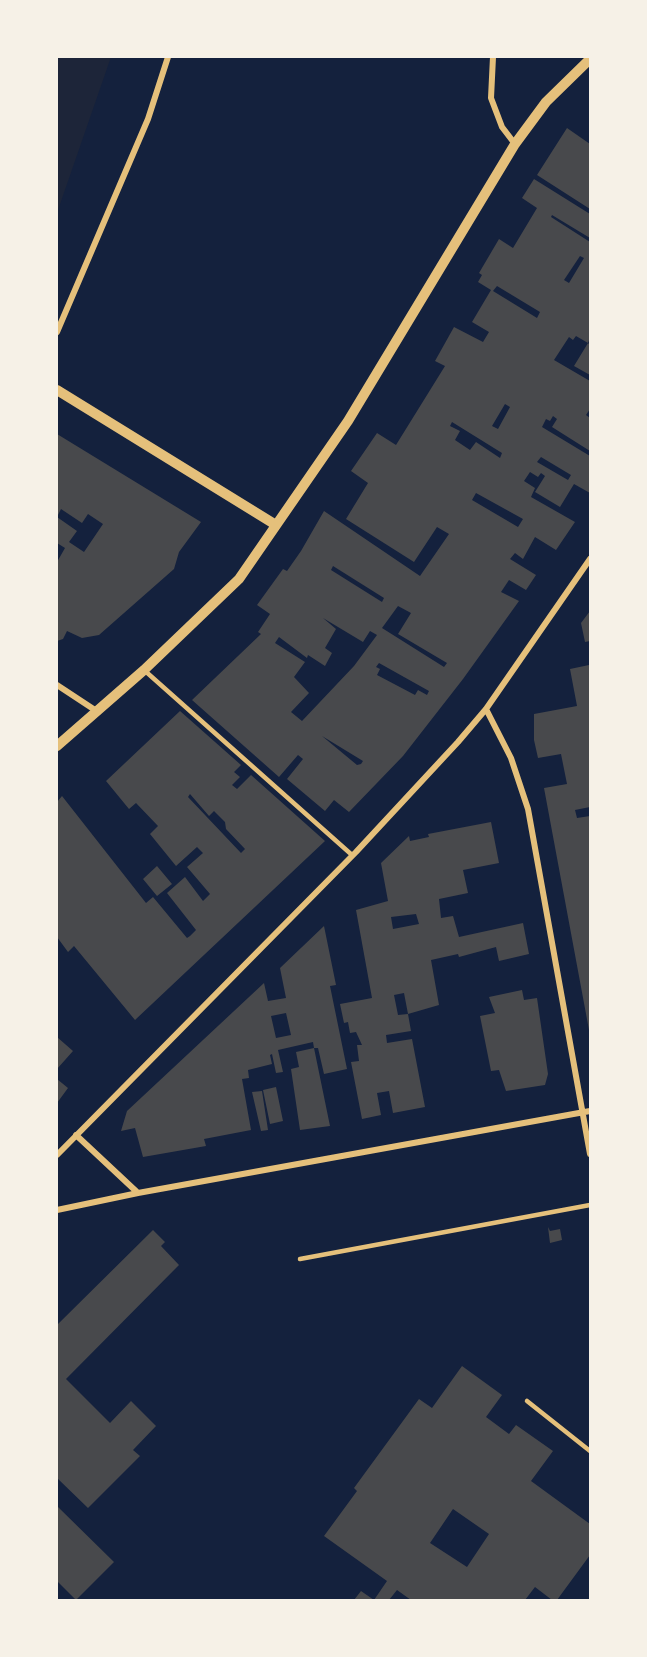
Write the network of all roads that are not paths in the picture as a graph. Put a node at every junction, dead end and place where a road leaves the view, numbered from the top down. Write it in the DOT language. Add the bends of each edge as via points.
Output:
graph roads {
  1 [pos="168,57"];
  2 [pos="493,57"];
  3 [pos="588,59"];
  4 [pos="515,144"];
  5 [pos="57,332"];
  6 [pos="57,390"];
  7 [pos="276,525"];
  8 [pos="590,559"];
  9 [pos="144,670"];
  10 [pos="57,685"];
  11 [pos="486,709"];
  12 [pos="98,712"];
  13 [pos="57,746"];
  14 [pos="352,855"];
  15 [pos="586,1111"];
  16 [pos="76,1135"];
  17 [pos="590,1154"];
  18 [pos="57,1155"];
  19 [pos="138,1193"];
  20 [pos="590,1205"];
  21 [pos="57,1210"];
  22 [pos="300,1259"];
  23 [pos="527,1401"];
  24 [pos="590,1451"];
  1 -- 5 [label="street" via="148,119"];
  2 -- 4 [label="street" via="491,98 502,127"];
  3 -- 4 [label="street" via="546,102"];
  4 -- 7 [label="street" via="348,421"];
  6 -- 7 [label="street"];
  7 -- 9 [label="street" via="239,579"];
  8 -- 11 [label="street"];
  9 -- 12 [label="street"];
  9 -- 14 [label="lane"];
  10 -- 12 [label="street"];
  11 -- 14 [label="street"];
  11 -- 15 [label="street" via="511,758 528,809"];
  12 -- 13 [label="street"];
  14 -- 16 [label="street"];
  15 -- 17 [label="street"];
  15 -- 19 [label="street"];
  16 -- 18 [label="street"];
  16 -- 19 [label="street"];
  19 -- 21 [label="street"];
  20 -- 22 [label="lane"];
  23 -- 24 [label="lane"];
}
